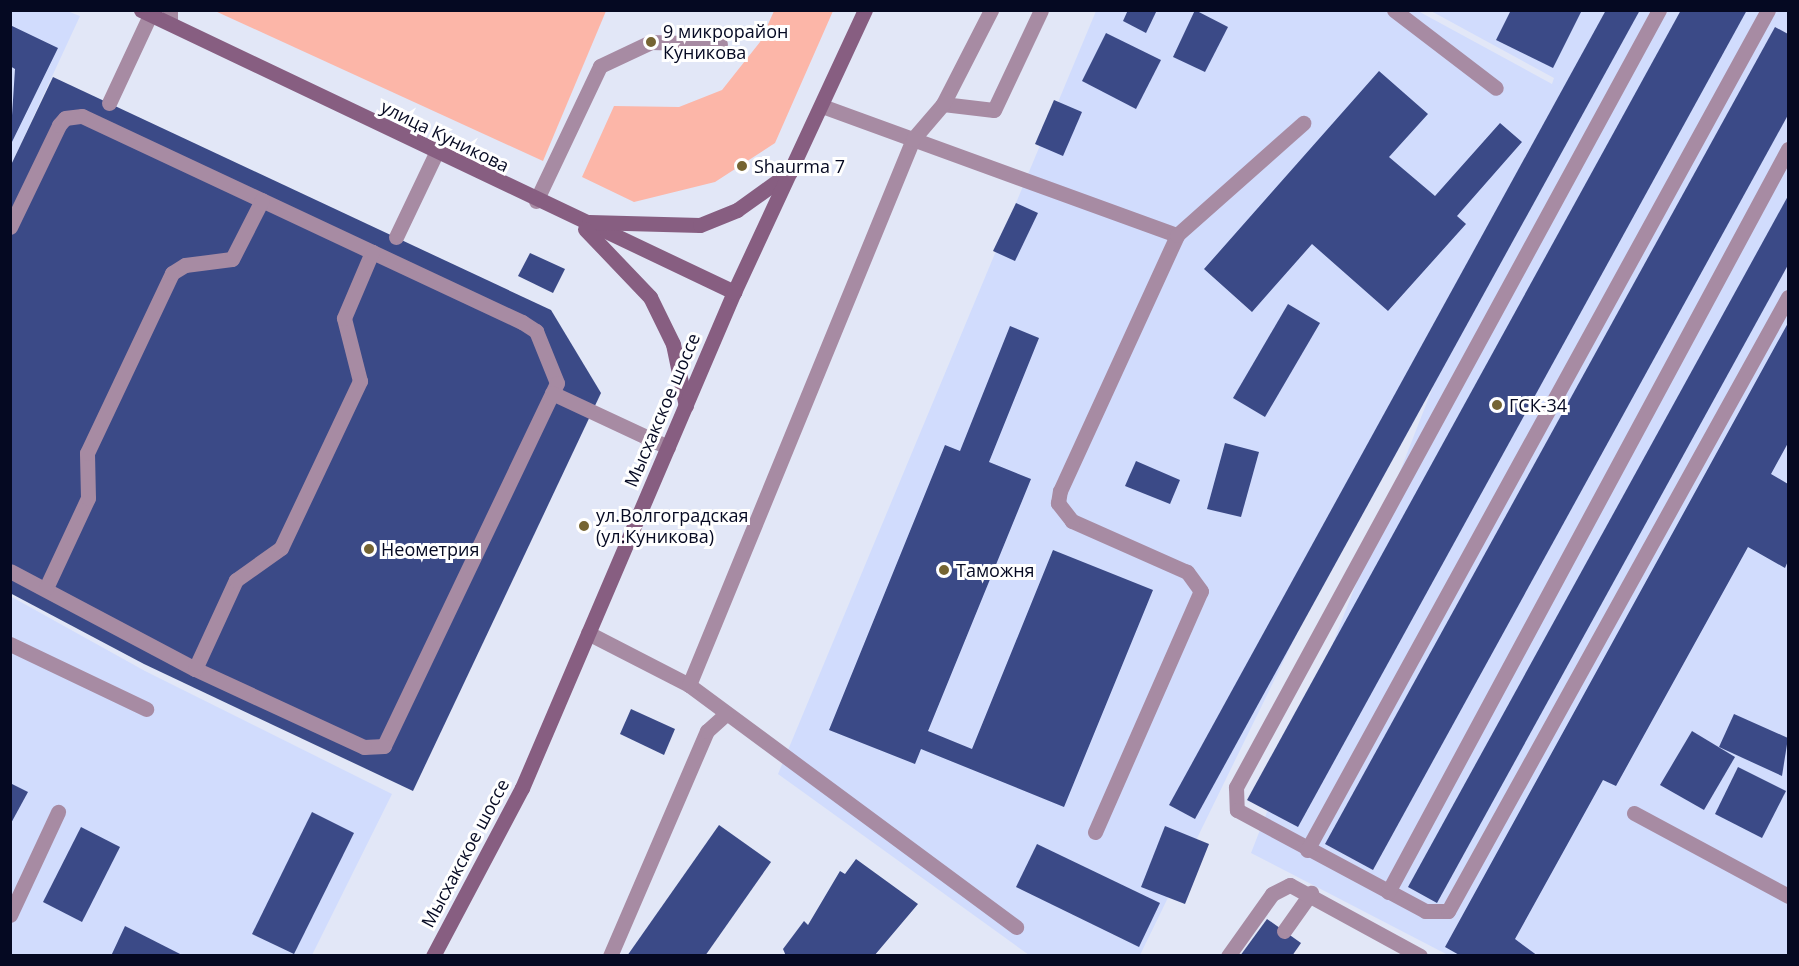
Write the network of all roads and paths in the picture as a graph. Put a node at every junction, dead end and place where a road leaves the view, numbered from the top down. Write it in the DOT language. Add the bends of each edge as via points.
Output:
graph roads {
  1 [pos="865,10"];
  2 [pos="991,10"];
  3 [pos="1041,10"];
  4 [pos="1394,10"];
  5 [pos="1659,10"];
  6 [pos="1768,10"];
  7 [pos="146,13"];
  8 [pos="170,17"];
  9 [pos="720,44"];
  10 [pos="1496,88"];
  11 [pos="109,103"];
  12 [pos="943,104"];
  13 [pos="822,106"];
  14 [pos="1303,123"];
  15 [pos="913,139"];
  16 [pos="1788,149"];
  17 [pos="436,153"];
  18 [pos="791,171"];
  19 [pos="262,200"];
  20 [pos="536,201"];
  21 [pos="577,222"];
  22 [pos="10,227"];
  23 [pos="1177,235"];
  24 [pos="396,237"];
  25 [pos="372,252"];
  26 [pos="734,292"];
  27 [pos="1788,297"];
  28 [pos="552,393"];
  29 [pos="686,406"];
  30 [pos="668,447"];
  31 [pos="10,571"];
  32 [pos="46,588"];
  33 [pos="588,633"];
  34 [pos="10,644"];
  35 [pos="195,669"];
  36 [pos="688,684"];
  37 [pos="146,709"];
  38 [pos="726,714"];
  39 [pos="58,812"];
  40 [pos="1634,813"];
  41 [pos="1095,832"];
  42 [pos="1307,850"];
  43 [pos="1388,892"];
  44 [pos="1311,893"];
  45 [pos="1788,896"];
  46 [pos="10,915"];
  47 [pos="1016,927"];
  48 [pos="1284,931"];
  49 [pos="434,956"];
  50 [pos="610,956"];
  51 [pos="1228,956"];
  52 [pos="1420,956"];
  1 -- 13 [label="street, Мысхакское шоссе"];
  2 -- 12 [label="lane"];
  3 -- 12 [label="lane" via="994,110"];
  4 -- 10 [label="lane"];
  5 -- 42 [label="lane" via="1236,787 1233,799 1246,819"];
  6 -- 42 [label="lane"];
  7 -- 8 [label="street, улица Куникова"];
  7 -- 11 [label="lane"];
  8 -- 17 [label="street, улица Куникова"];
  9 -- 20 [label="lane" via="651,42 600,66"];
  12 -- 15 [label="lane"];
  13 -- 15 [label="lane"];
  13 -- 18 [label="street, Мысхакское шоссе"];
  14 -- 23 [label="lane"];
  15 -- 23 [label="lane"];
  15 -- 36 [label="lane"];
  16 -- 43 [label="lane"];
  17 -- 20 [label="street, улица Куникова"];
  17 -- 24 [label="lane"];
  18 -- 21 [label="street" via="737,210 699,225"];
  18 -- 26 [label="street, Мысхакское шоссе"];
  19 -- 22 [label="lane" via="74,115 59,125"];
  19 -- 25 [label="lane"];
  19 -- 32 [label="lane" via="232,259 185,265 172,273 87,453 88,498"];
  20 -- 21 [label="street, улица Куникова"];
  21 -- 26 [label="street, улица Куникова"];
  21 -- 29 [label="street" via="650,297 673,344"];
  23 -- 41 [label="lane" via="1058,503 1072,521 1187,572 1201,591"];
  25 -- 28 [label="lane" via="536,331 557,383"];
  25 -- 35 [label="lane" via="344,318 360,381 281,548 236,580"];
  26 -- 29 [label="street, Мысхакское шоссе"];
  27 -- 43 [label="lane" via="1456,902 1437,914"];
  28 -- 30 [label="lane"];
  28 -- 35 [label="lane" via="384,746 364,747"];
  29 -- 30 [label="street, Мысхакское шоссе"];
  30 -- 33 [label="street, Мысхакское шоссе"];
  31 -- 32 [label="lane"];
  32 -- 35 [label="lane"];
  33 -- 36 [label="lane"];
  33 -- 49 [label="street, Мысхакское шоссе" via="522,788"];
  34 -- 37 [label="lane"];
  36 -- 38 [label="lane"];
  38 -- 47 [label="lane"];
  38 -- 50 [label="lane" via="707,731"];
  39 -- 46 [label="lane"];
  40 -- 45 [label="lane"];
  42 -- 43 [label="lane"];
  44 -- 48 [label="lane"];
  44 -- 51 [label="lane" via="1280,887"];
  44 -- 52 [label="lane"];
}
